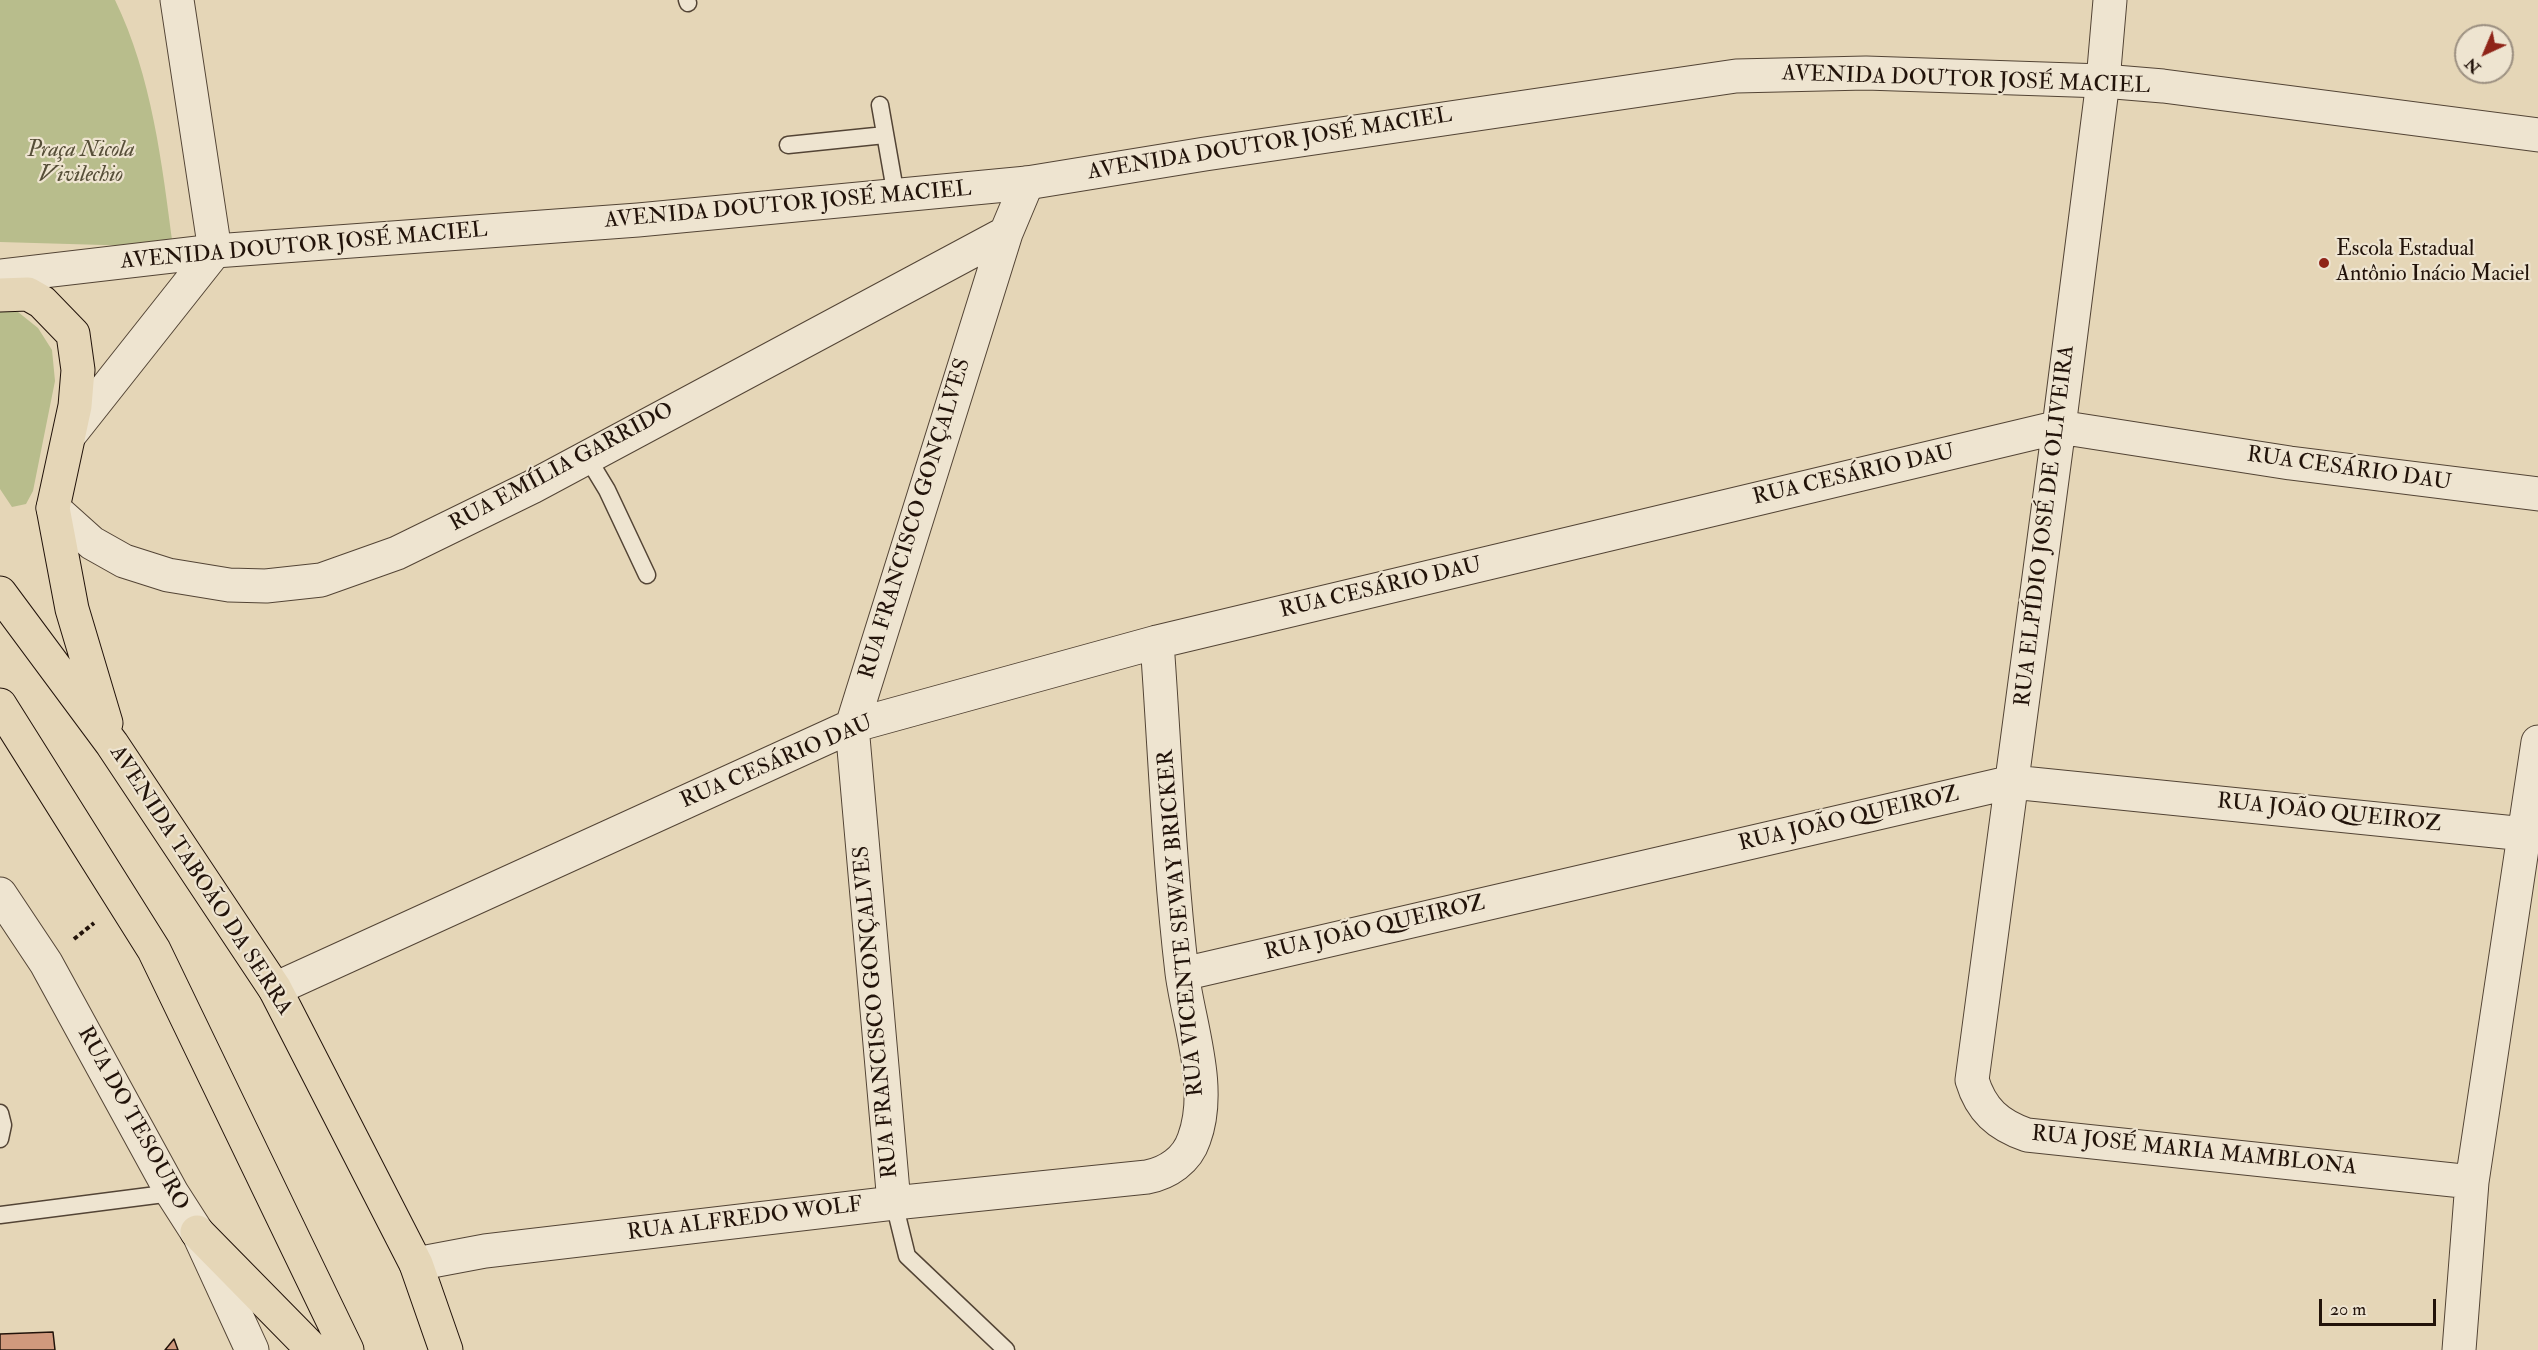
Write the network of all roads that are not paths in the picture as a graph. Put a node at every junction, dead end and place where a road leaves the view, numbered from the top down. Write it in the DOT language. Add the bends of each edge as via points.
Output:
graph roads {
  1 [pos="177,0"];
  2 [pos="2110,0"];
  3 [pos="2103,81"];
  4 [pos="880,105"];
  5 [pos="885,135"];
  6 [pos="2538,135"];
  7 [pos="788,145"];
  8 [pos="1027,183"];
  9 [pos="896,196"];
  10 [pos="1006,233"];
  11 [pos="215,251"];
  12 [pos="0,276"];
  13 [pos="0,295"];
  14 [pos="2059,427"];
  15 [pos="71,433"];
  16 [pos="587,458"];
  17 [pos="2538,494"];
  18 [pos="53,508"];
  19 [pos="647,575"];
  20 [pos="0,593"];
  21 [pos="1157,642"];
  22 [pos="0,705"];
  23 [pos="852,726"];
  24 [pos="2538,742"];
  25 [pos="112,744"];
  26 [pos="2012,782"];
  27 [pos="2525,834"];
  28 [pos="3,903"];
  29 [pos="1183,974"];
  30 [pos="275,989"];
  31 [pos="1977,1052"];
  32 [pos="0,1113"];
  33 [pos="0,1139"];
  34 [pos="1147,1177"];
  35 [pos="2472,1182"];
  36 [pos="172,1193"];
  37 [pos="894,1203"];
  38 [pos="0,1215"];
  39 [pos="197,1232"];
  40 [pos="416,1264"];
  41 [pos="252,1350"];
  42 [pos="313,1350"];
  43 [pos="347,1350"];
  44 [pos="446,1350"];
  45 [pos="1006,1350"];
  46 [pos="2459,1350"];
  1 -- 11 [label="street"];
  2 -- 3 [label="street, RUA ELPÍDIO JOSÉ DE OLIVEIRA"];
  3 -- 6 [label="street, AVENIDA DOUTOR JOSÉ MACIEL"];
  3 -- 8 [label="street, AVENIDA DOUTOR JOSÉ MACIEL" via="1866,73 1736,76"];
  3 -- 14 [label="street, RUA ELPÍDIO JOSÉ DE OLIVEIRA"];
  4 -- 5 [label="lane"];
  5 -- 7 [label="lane"];
  5 -- 9 [label="lane"];
  8 -- 9 [label="street, AVENIDA DOUTOR JOSÉ MACIEL"];
  8 -- 10 [label="street"];
  9 -- 11 [label="street, AVENIDA DOUTOR JOSÉ MACIEL" via="626,221"];
  10 -- 16 [label="street, RUA EMÍLIA GARRIDO"];
  10 -- 23 [label="street, RUA FRANCISCO GONÇALVES"];
  11 -- 12 [label="street, AVENIDA DOUTOR JOSÉ MACIEL"];
  11 -- 15 [label="street"];
  13 -- 15 [label="highway" via="28,294 42,302 73,334 78,370"];
  14 -- 17 [label="street, RUA CESÁRIO DAU" via="2290,464"];
  14 -- 21 [label="street, RUA CESÁRIO DAU"];
  14 -- 26 [label="street, RUA ELPÍDIO JOSÉ DE OLIVEIRA"];
  15 -- 18 [label="highway"];
  16 -- 18 [label="street, RUA EMÍLIA GARRIDO" via="397,553 321,580 266,586 178,577 124,561 92,543"];
  16 -- 19 [label="lane" via="607,490"];
  18 -- 25 [label="highway" via="72,609"];
  20 -- 25 [label="highway, AVENIDA TABOÃO DA SERRA"];
  21 -- 23 [label="street, RUA CESÁRIO DAU"];
  21 -- 29 [label="street, RUA VICENTE SEWAY BRICKER"];
  22 -- 43 [label="highway" via="154,950"];
  23 -- 30 [label="street, RUA CESÁRIO DAU"];
  23 -- 37 [label="street, RUA FRANCISCO GONÇALVES"];
  24 -- 27 [label="street"];
  25 -- 30 [label="highway, AVENIDA TABOÃO DA SERRA"];
  26 -- 27 [label="street, RUA JOÃO QUEIROZ"];
  26 -- 29 [label="street, RUA JOÃO QUEIROZ"];
  26 -- 31 [label="street, RUA ELPÍDIO JOSÉ DE OLIVEIRA"];
  27 -- 35 [label="street"];
  28 -- 36 [label="street, RUA DO TESOURO" via="46,963"];
  29 -- 34 [label="street, RUA VICENTE SEWAY BRICKER" via="1199,1066 1199,1111 1194,1140 1174,1166 1161,1175"];
  30 -- 40 [label="highway, AVENIDA TABOÃO DA SERRA"];
  31 -- 35 [label="street, RUA JOSÉ MARIA MAMBLONA" via="1972,1080 1977,1096 1987,1112 2007,1128 2027,1135"];
  32 -- 33 [label="lane"];
  34 -- 37 [label="street, RUA ALFREDO WOLF"];
  35 -- 46 [label="street"];
  36 -- 38 [label="lane"];
  36 -- 39 [label="street, RUA DO TESOURO"];
  37 -- 40 [label="street, RUA ALFREDO WOLF" via="485,1251"];
  37 -- 45 [label="lane" via="907,1256"];
  39 -- 41 [label="street, RUA DO TESOURO"];
  39 -- 42 [label="highway"];
  40 -- 44 [label="highway, AVENIDA TABOÃO DA SERRA"];
}
